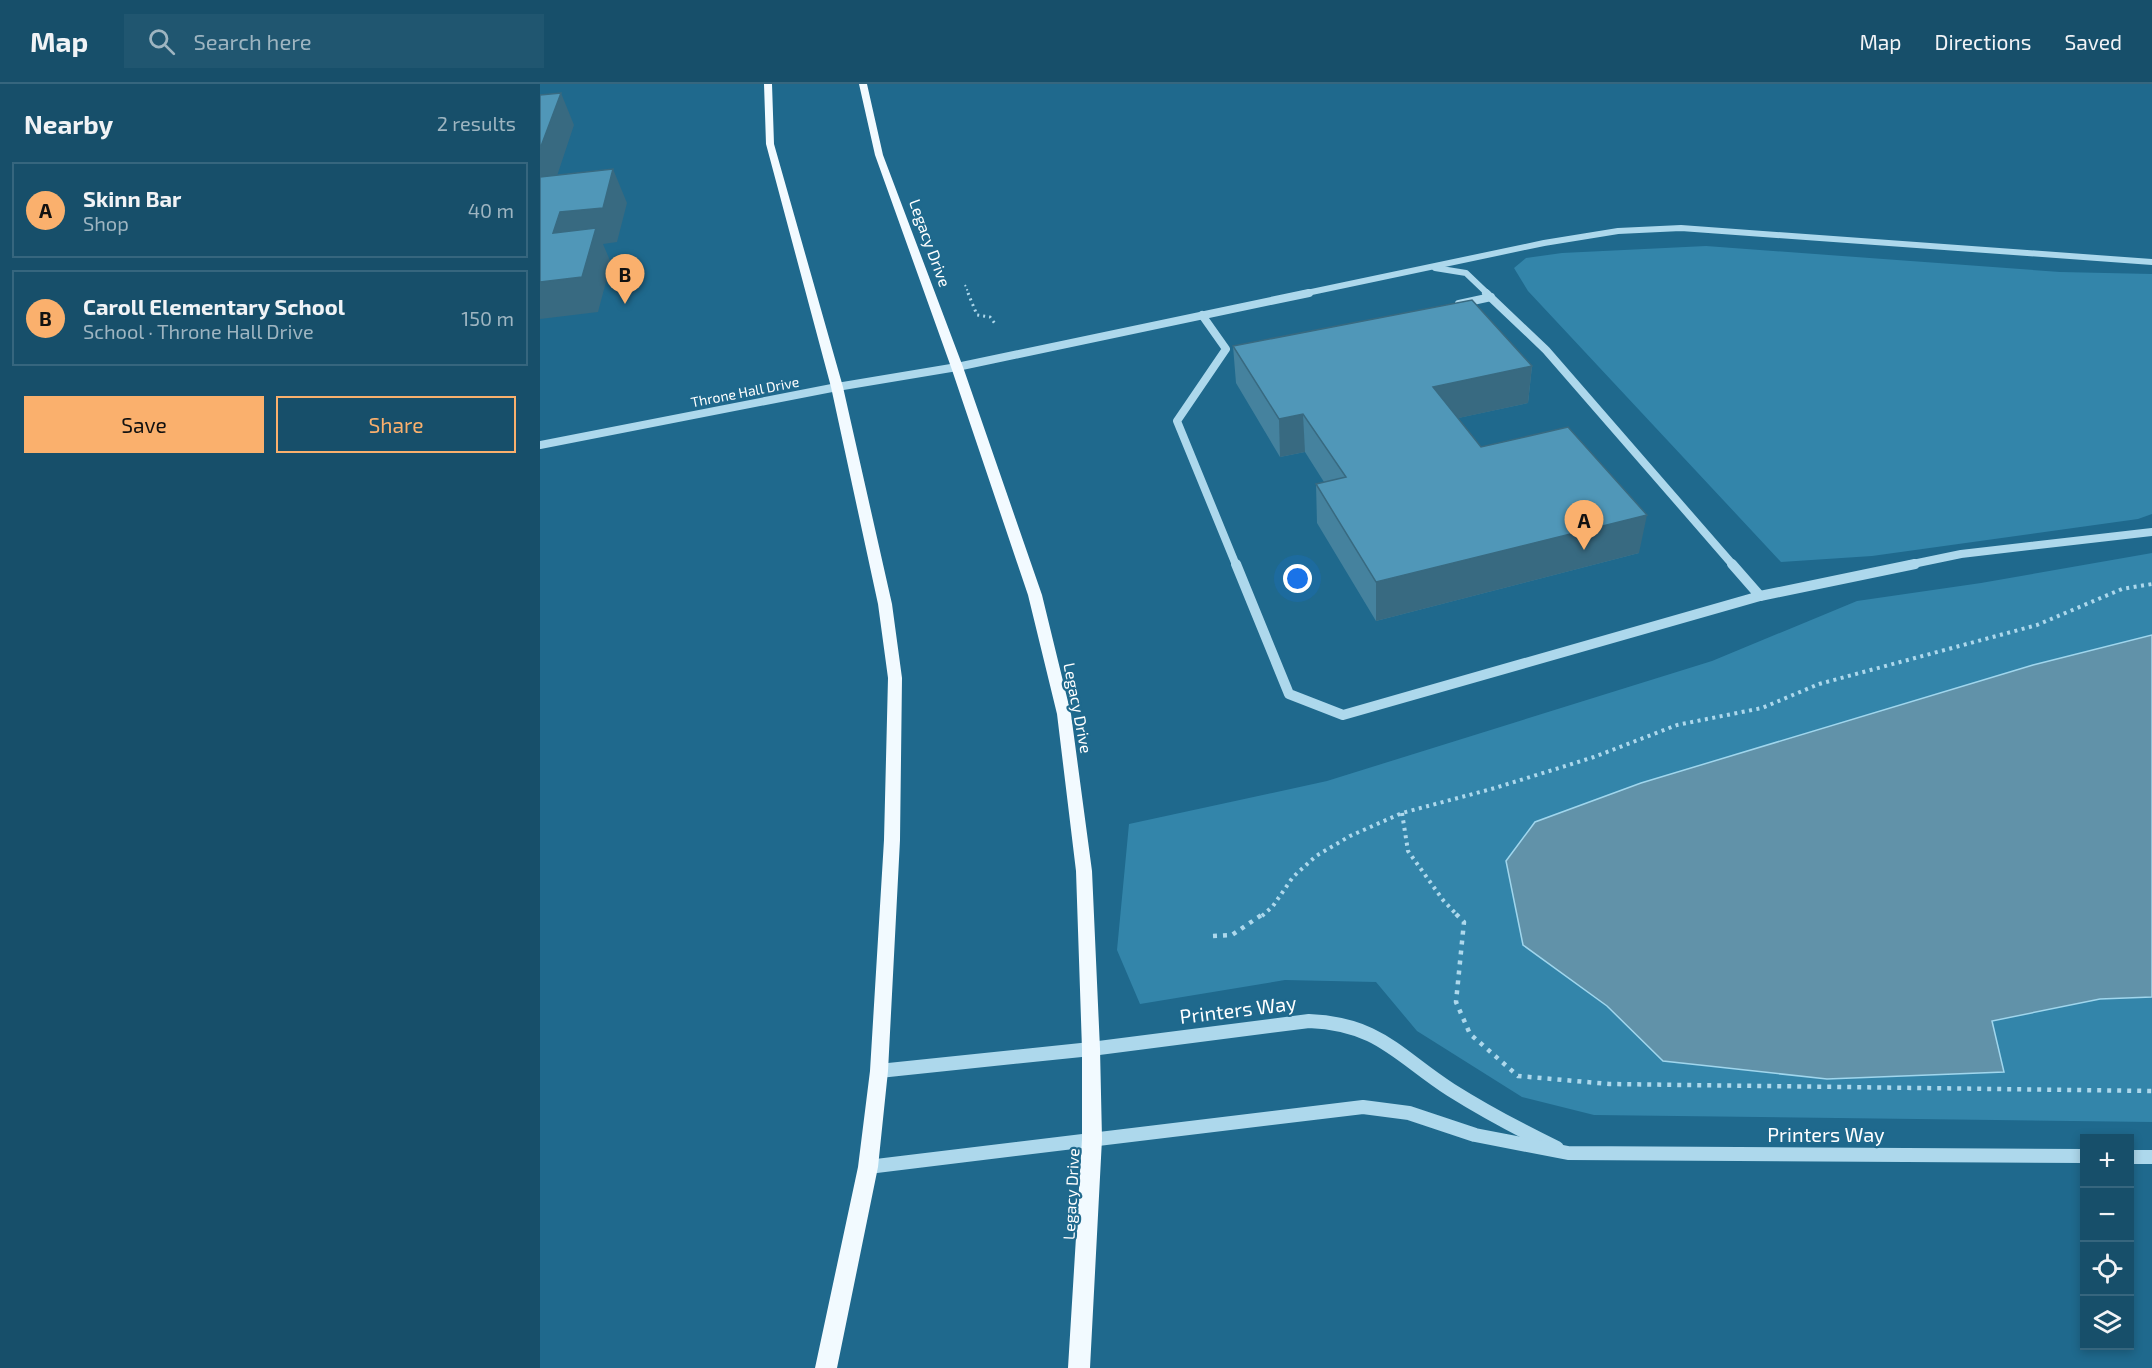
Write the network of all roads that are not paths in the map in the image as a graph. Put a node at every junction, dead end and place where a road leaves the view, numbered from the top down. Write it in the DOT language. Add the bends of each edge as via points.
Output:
graph roads {
  1 [pos="768,84"];
  2 [pos="863,84"];
  3 [pos="2152,262"];
  4 [pos="1429,267"];
  5 [pos="1491,297"];
  6 [pos="1445,306"];
  7 [pos="1202,315"];
  8 [pos="1238,347"];
  9 [pos="1226,349"];
  10 [pos="957,367"];
  11 [pos="837,387"];
  12 [pos="540,445"];
  13 [pos="2152,532"];
  14 [pos="1760,596"];
  15 [pos="1091,1049"];
  16 [pos="879,1071"];
  17 [pos="1092,1139"];
  18 [pos="1568,1153"];
  19 [pos="2080,1156"];
  20 [pos="2134,1157"];
  21 [pos="2152,1157"];
  22 [pos="868,1167"];
  23 [pos="826,1368"];
  24 [pos="1078,1368"];
  1 -- 11 [label="main road" via="770,144"];
  2 -- 10 [label="main road, Legacy Drive" via="879,155"];
  3 -- 4 [label="street, Throne Hall Drive" via="1681,228 1565,239"];
  4 -- 5 [label="street" via="1466,273"];
  4 -- 7 [label="street, Throne Hall Drive"];
  5 -- 6 [label="street"];
  5 -- 14 [label="street" via="1546,350"];
  7 -- 9 [label="street"];
  7 -- 10 [label="street, Throne Hall Drive"];
  8 -- 9 [label="street"];
  9 -- 14 [label="street" via="1177,421 1289,694 1343,716"];
  10 -- 11 [label="street, Throne Hall Drive"];
  10 -- 15 [label="main road, Legacy Drive" via="1035,595 1064,714 1084,871"];
  11 -- 12 [label="street, Throne Hall Drive"];
  11 -- 16 [label="main road" via="885,604 895,678 892,840"];
  13 -- 14 [label="street" via="1961,554"];
  15 -- 16 [label="street, Printers Way"];
  15 -- 17 [label="main road, Legacy Drive"];
  15 -- 18 [label="street, Printers Way" via="1309,1021 1350,1025 1386,1040 1469,1102"];
  16 -- 22 [label="main road"];
  17 -- 18 [label="street, Printers Way" via="1363,1107 1409,1113 1475,1135"];
  17 -- 22 [label="street, Printers Way"];
  17 -- 24 [label="main road, Legacy Drive"];
  18 -- 19 [label="street, Printers Way"];
  20 -- 21 [label="street"];
  22 -- 23 [label="main road"];
}
